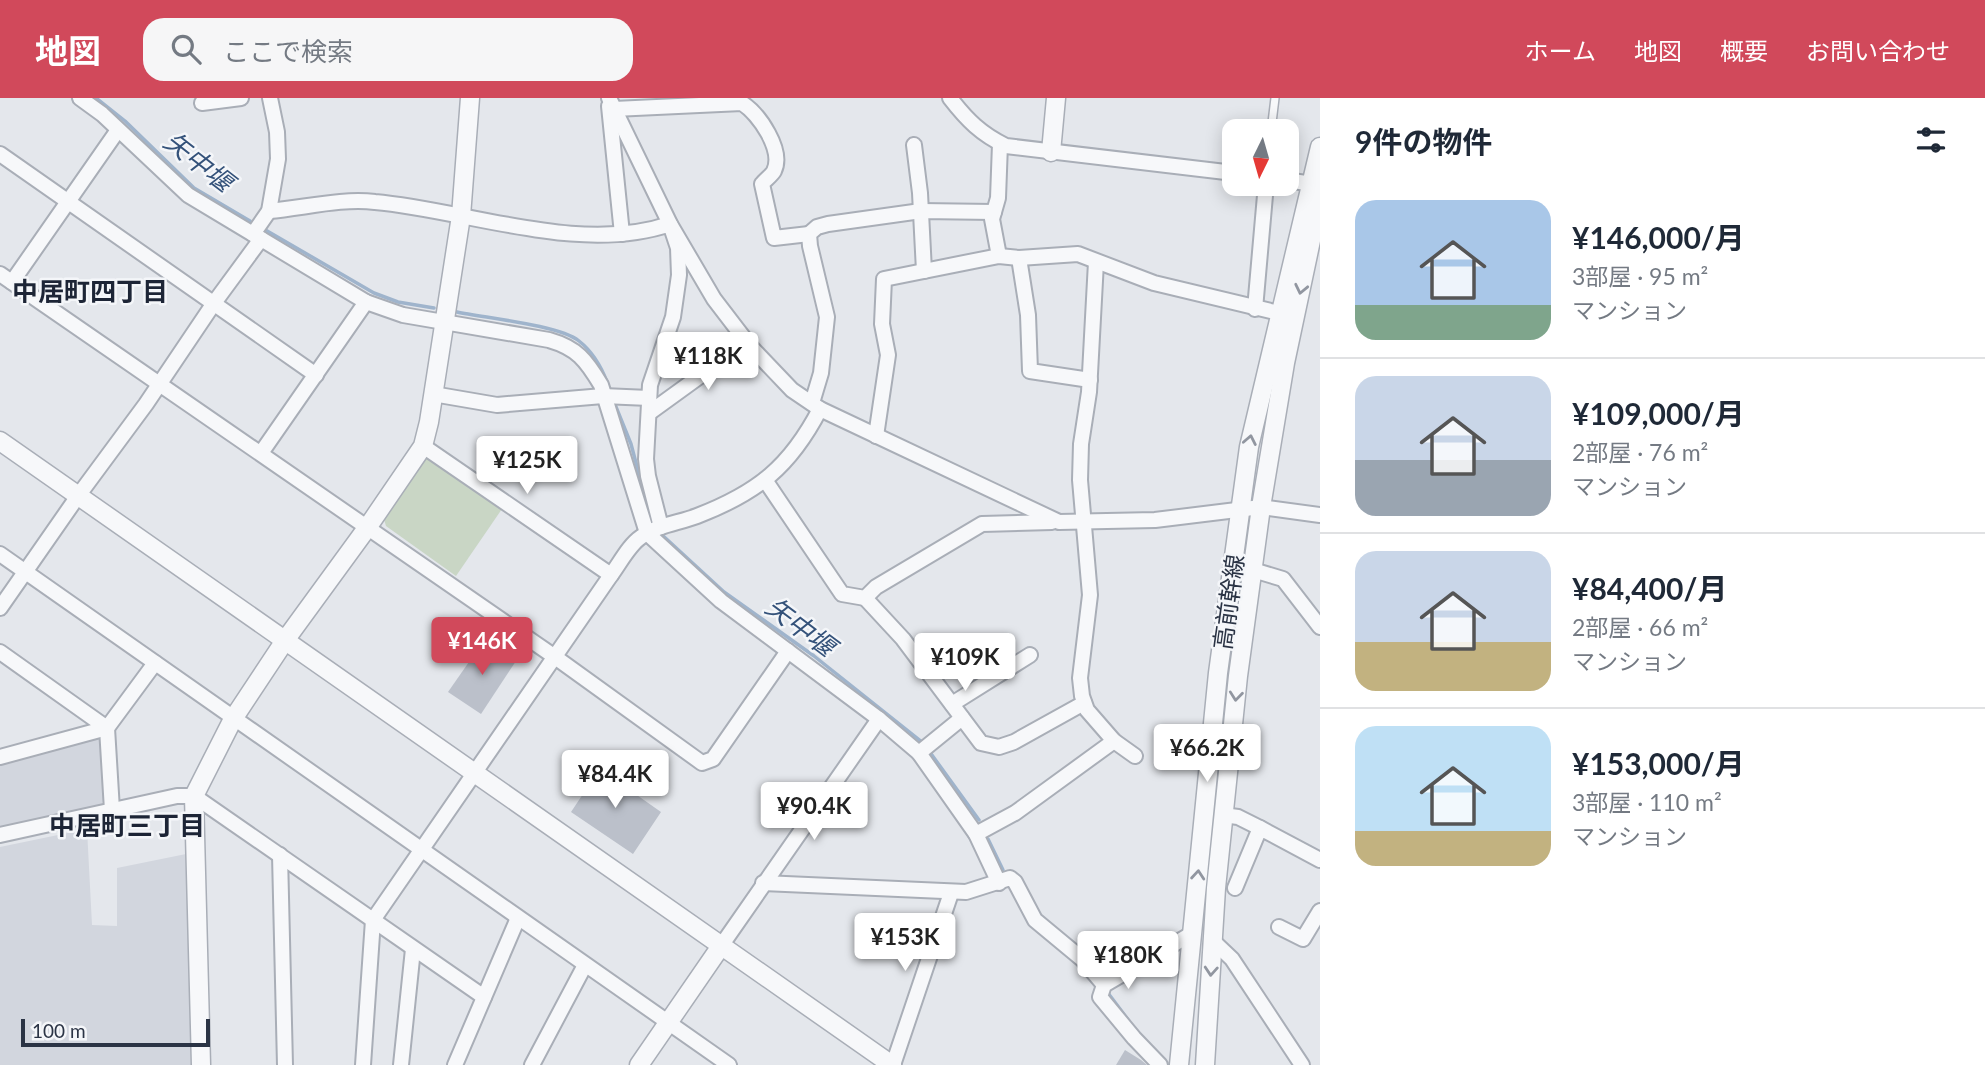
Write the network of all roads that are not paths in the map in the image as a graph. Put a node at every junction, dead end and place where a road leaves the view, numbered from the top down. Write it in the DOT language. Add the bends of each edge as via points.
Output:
graph roads {
  1 [pos="80,98"];
  2 [pos="241,98"];
  3 [pos="270,98"];
  4 [pos="470,98"];
  5 [pos="950,98"];
  6 [pos="1056,98"];
  7 [pos="1275,98"];
  8 [pos="202,103"];
  9 [pos="611,103"];
  10 [pos="1273,119"];
  11 [pos="118,130"];
  12 [pos="1000,144"];
  13 [pos="914,145"];
  14 [pos="1320,147"];
  15 [pos="1051,152"];
  16 [pos="0,154"];
  17 [pos="1222,172"];
  18 [pos="1299,184"];
  19 [pos="1317,189"];
  20 [pos="1265,196"];
  21 [pos="68,201"];
  22 [pos="270,211"];
  23 [pos="921,211"];
  24 [pos="994,212"];
  25 [pos="461,216"];
  26 [pos="670,224"];
  27 [pos="622,234"];
  28 [pos="809,234"];
  29 [pos="257,237"];
  30 [pos="999,256"];
  31 [pos="1019,258"];
  32 [pos="1096,262"];
  33 [pos="925,271"];
  34 [pos="6,278"];
  35 [pos="366,302"];
  36 [pos="214,303"];
  37 [pos="1255,309"];
  38 [pos="1279,313"];
  39 [pos="444,321"];
  40 [pos="747,342"];
  41 [pos="316,375"];
  42 [pos="1090,380"];
  43 [pos="161,384"];
  44 [pos="433,394"];
  45 [pos="603,396"];
  46 [pos="649,406"];
  47 [pos="816,406"];
  48 [pos="876,436"];
  49 [pos="0,441"];
  50 [pos="423,446"];
  51 [pos="261,453"];
  52 [pos="765,480"];
  53 [pos="78,496"];
  54 [pos="1261,507"];
  55 [pos="1242,508"];
  56 [pos="1320,515"];
  57 [pos="1059,522"];
  58 [pos="1084,522"];
  59 [pos="661,527"];
  60 [pos="367,528"];
  61 [pos="647,533"];
  62 [pos="0,554"];
  63 [pos="1253,570"];
  64 [pos="26,571"];
  65 [pos="611,575"];
  66 [pos="865,598"];
  67 [pos="0,608"];
  68 [pos="1320,627"];
  69 [pos="286,639"];
  70 [pos="788,651"];
  71 [pos="0,652"];
  72 [pos="1030,655"];
  73 [pos="555,657"];
  74 [pos="155,663"];
  75 [pos="1084,703"];
  76 [pos="952,704"];
  77 [pos="962,718"];
  78 [pos="233,719"];
  79 [pos="879,719"];
  80 [pos="107,727"];
  81 [pos="1114,741"];
  82 [pos="919,752"];
  83 [pos="1135,756"];
  84 [pos="0,757"];
  85 [pos="476,773"];
  86 [pos="194,796"];
  87 [pos="111,810"];
  88 [pos="1223,815"];
  89 [pos="1260,828"];
  90 [pos="976,834"];
  91 [pos="0,835"];
  92 [pos="422,851"];
  93 [pos="280,855"];
  94 [pos="1320,860"];
  95 [pos="763,883"];
  96 [pos="999,883"];
  97 [pos="1235,888"];
  98 [pos="951,893"];
  99 [pos="1320,911"];
  100 [pos="518,918"];
  101 [pos="373,920"];
  102 [pos="1279,927"];
  103 [pos="1193,933"];
  104 [pos="1213,941"];
  105 [pos="721,946"];
  106 [pos="413,949"];
  107 [pos="584,965"];
  108 [pos="1104,985"];
  109 [pos="484,997"];
  110 [pos="668,1023"];
  111 [pos="201,1065"];
  112 [pos="285,1065"];
  113 [pos="363,1065"];
  114 [pos="401,1065"];
  115 [pos="455,1065"];
  116 [pos="532,1065"];
  117 [pos="639,1065"];
  118 [pos="729,1065"];
  119 [pos="893,1065"];
  120 [pos="1160,1065"];
  121 [pos="1179,1065"];
  122 [pos="1205,1065"];
  123 [pos="1302,1065"];
  1 -- 11 [label="street"];
  2 -- 8 [label="street"];
  3 -- 22 [label="street" via="278,159"];
  4 -- 25 [label="street"];
  5 -- 12 [label="street" via="969,123"];
  6 -- 15 [label="street"];
  7 -- 10 [label="lane"];
  9 -- 26 [label="street"];
  9 -- 27 [label="street"];
  9 -- 28 [label="street" via="742,103 768,132 775,156 774,171 762,184 775,238"];
  11 -- 21 [label="street"];
  11 -- 29 [label="street" via="188,195"];
  12 -- 15 [label="street"];
  12 -- 24 [label="street"];
  13 -- 23 [label="street"];
  14 -- 19 [label="street, 高前幹線"];
  15 -- 17 [label="street"];
  16 -- 21 [label="street"];
  18 -- 19 [label="street"];
  19 -- 38 [label="street, 高前幹線"];
  19 -- 54 [label="street, 高前幹線, one-way"];
  20 -- 37 [label="street"];
  21 -- 34 [label="street"];
  21 -- 36 [label="street"];
  22 -- 25 [label="street" via="358,200"];
  22 -- 29 [label="street"];
  23 -- 24 [label="street"];
  23 -- 28 [label="street" via="828,224"];
  23 -- 33 [label="street"];
  24 -- 30 [label="street"];
  25 -- 27 [label="street" via="550,230"];
  25 -- 39 [label="street"];
  26 -- 27 [label="street"];
  26 -- 40 [label="street" via="714,299"];
  26 -- 46 [label="street" via="678,248 679,275 673,317 650,386"];
  28 -- 47 [label="street" via="827,317"];
  29 -- 35 [label="street"];
  29 -- 36 [label="street"];
  30 -- 31 [label="street"];
  30 -- 33 [label="street"];
  31 -- 32 [label="street" via="1078,254"];
  31 -- 42 [label="street" via="1030,372"];
  32 -- 37 [label="street" via="1154,283"];
  32 -- 42 [label="street"];
  33 -- 48 [label="street" via="884,279 882,324 888,355"];
  34 -- 43 [label="street"];
  35 -- 39 [label="street" via="403,315"];
  35 -- 41 [label="street"];
  36 -- 41 [label="street"];
  36 -- 43 [label="street"];
  37 -- 38 [label="street"];
  55 -- 38 [label="street, 高前幹線, one-way" via="1249,447"];
  39 -- 44 [label="street"];
  39 -- 45 [label="street" via="568,345 590,367"];
  40 -- 46 [label="street"];
  40 -- 47 [label="street" via="792,390"];
  41 -- 51 [label="street"];
  42 -- 58 [label="street" via="1081,444"];
  43 -- 51 [label="street"];
  43 -- 53 [label="street"];
  44 -- 45 [label="street" via="497,405"];
  44 -- 50 [label="street"];
  45 -- 46 [label="street"];
  45 -- 61 [label="street"];
  46 -- 59 [label="street" via="648,476"];
  47 -- 48 [label="street"];
  47 -- 52 [label="street" via="804,440"];
  48 -- 57 [label="street"];
  49 -- 53 [label="street"];
  50 -- 60 [label="street"];
  50 -- 65 [label="street"];
  51 -- 60 [label="street"];
  52 -- 59 [label="street" via="752,491"];
  52 -- 66 [label="street" via="842,594"];
  53 -- 64 [label="street"];
  53 -- 69 [label="street"];
  54 -- 55 [label="street"];
  54 -- 56 [label="street"];
  54 -- 63 [label="street, 高前幹線"];
  55 -- 58 [label="street" via="1155,520"];
  103 -- 55 [label="street, 高前幹線, one-way" via="1218,673"];
  57 -- 58 [label="street"];
  57 -- 66 [label="street" via="982,524"];
  58 -- 75 [label="street" via="1090,595 1080,678"];
  59 -- 61 [label="street"];
  60 -- 69 [label="street"];
  60 -- 73 [label="street"];
  61 -- 65 [label="street" via="638,538"];
  61 -- 70 [label="street" via="721,601"];
  62 -- 64 [label="street"];
  63 -- 68 [label="street" via="1283,579"];
  63 -- 88 [label="street, 高前幹線, one-way"];
  64 -- 67 [label="street"];
  64 -- 74 [label="street"];
  65 -- 73 [label="street"];
  66 -- 76 [label="street"];
  69 -- 78 [label="street"];
  69 -- 85 [label="street"];
  70 -- 73 [label="street" via="708,763 697,760"];
  70 -- 79 [label="street"];
  71 -- 80 [label="street"];
  72 -- 76 [label="street"];
  73 -- 85 [label="street"];
  74 -- 78 [label="street"];
  74 -- 80 [label="street"];
  75 -- 77 [label="street" via="999,747 981,743"];
  75 -- 81 [label="street"];
  76 -- 77 [label="street"];
  77 -- 82 [label="street"];
  78 -- 86 [label="street"];
  78 -- 92 [label="street"];
  79 -- 82 [label="street"];
  79 -- 95 [label="street"];
  80 -- 84 [label="street"];
  80 -- 87 [label="street"];
  81 -- 83 [label="street"];
  81 -- 90 [label="street" via="1015,813"];
  82 -- 90 [label="street"];
  85 -- 92 [label="street"];
  85 -- 105 [label="street"];
  86 -- 87 [label="street"];
  86 -- 93 [label="street"];
  86 -- 111 [label="street"];
  87 -- 91 [label="street"];
  88 -- 89 [label="street"];
  88 -- 104 [label="street, 高前幹線"];
  89 -- 94 [label="street"];
  89 -- 97 [label="street"];
  90 -- 96 [label="street"];
  92 -- 100 [label="street"];
  92 -- 101 [label="street"];
  93 -- 101 [label="street"];
  93 -- 112 [label="street"];
  95 -- 98 [label="street"];
  95 -- 105 [label="street"];
  96 -- 98 [label="street"];
  96 -- 108 [label="street" via="1010,878 1015,882 1035,920 1082,959"];
  98 -- 119 [label="street"];
  99 -- 102 [label="street" via="1303,939"];
  100 -- 107 [label="street"];
  100 -- 109 [label="street"];
  101 -- 106 [label="street"];
  101 -- 113 [label="street"];
  103 -- 108 [label="street"];
  103 -- 121 [label="street, 高前幹線"];
  104 -- 122 [label="street, 高前幹線, one-way"];
  104 -- 123 [label="street" via="1232,958"];
  105 -- 110 [label="street"];
  105 -- 119 [label="street"];
  106 -- 109 [label="street"];
  106 -- 114 [label="street"];
  107 -- 110 [label="street"];
  107 -- 116 [label="street"];
  108 -- 120 [label="street" via="1100,997 1104,1003"];
  109 -- 115 [label="street"];
  110 -- 117 [label="street"];
  110 -- 118 [label="street"];
}
